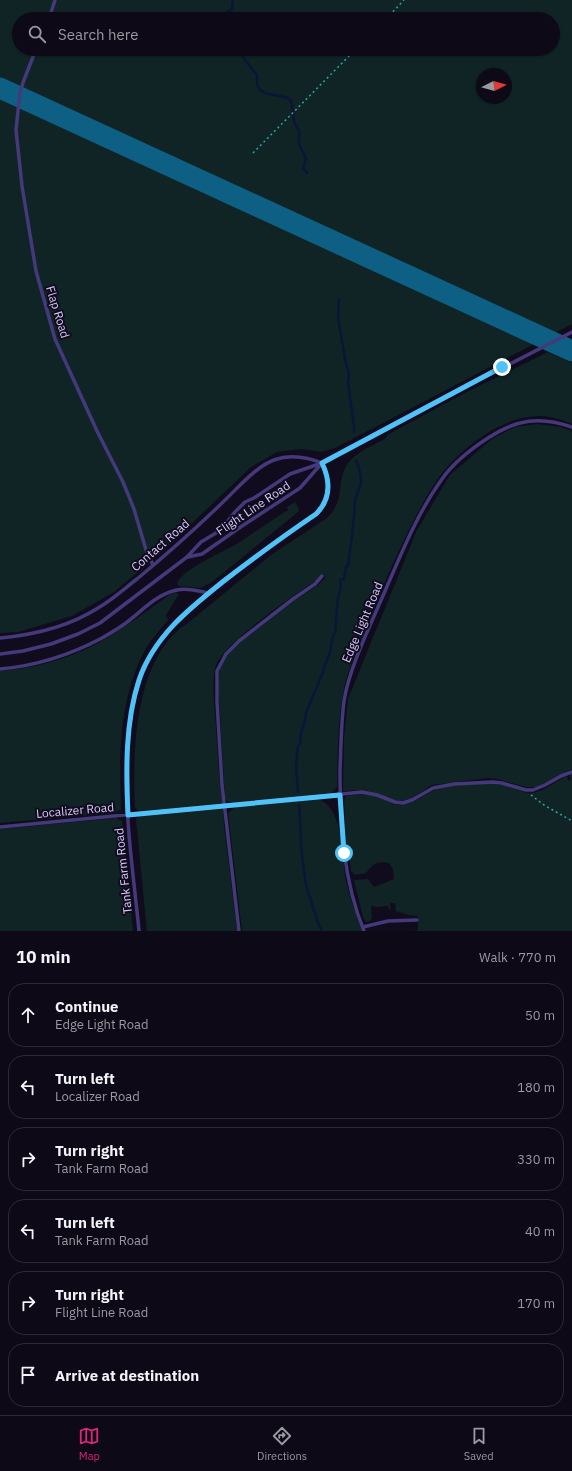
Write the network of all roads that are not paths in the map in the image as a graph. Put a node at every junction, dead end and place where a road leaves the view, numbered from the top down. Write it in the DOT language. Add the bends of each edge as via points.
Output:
graph roads {
  1 [pos="55,0"];
  2 [pos="51,12"];
  3 [pos="33,56"];
  4 [pos="572,332"];
  5 [pos="572,427"];
  6 [pos="322,463"];
  7 [pos="187,557"];
  8 [pos="153,565"];
  9 [pos="322,576"];
  10 [pos="209,593"];
  11 [pos="0,638"];
  12 [pos="0,654"];
  13 [pos="0,669"];
  14 [pos="572,772"];
  15 [pos="340,795"];
  16 [pos="225,806"];
  17 [pos="128,815"];
  18 [pos="0,827"];
  19 [pos="417,920"];
  20 [pos="363,929"];
  21 [pos="139,931"];
  22 [pos="239,931"];
  1 -- 2 [label="lane"];
  3 -- 8 [label="lane, Flap Road" via="20,92 16,130 36,271 55,339 123,482"];
  4 -- 6 [label="lane, Flight Line Road"];
  5 -- 15 [label="lane, Edge Light Road" via="538,420 509,426 469,451 442,479 406,544 348,682 340,740"];
  6 -- 7 [label="lane, Flight Line Road" via="300,488 202,554"];
  6 -- 7 [label="lane, Flight Line Road" via="290,474 245,502 221,530 201,542"];
  6 -- 8 [label="lane, Contact Road" via="290,457 268,463"];
  6 -- 10 [label="lane, Tank Farm Road" via="328,479 328,490 321,510 269,545"];
  7 -- 12 [label="lane, Flight Line Road" via="100,623 51,644"];
  8 -- 11 [label="lane, Contact Road" via="111,600 90,613 45,630"];
  9 -- 16 [label="lane" via="249,633 226,654 219,665 216,678 217,702"];
  10 -- 13 [label="lane" via="174,590 123,625 79,649 36,663"];
  10 -- 17 [label="lane, Tank Farm Road" via="183,615 161,639 148,659 140,679 134,700 128,746"];
  14 -- 15 [label="lane, Localizer Road" via="533,790 493,782 454,784 433,788 403,803 367,793"];
  15 -- 16 [label="lane, Localizer Road"];
  15 -- 20 [label="lane, Edge Light Road" via="347,869"];
  16 -- 17 [label="lane, Localizer Road"];
  16 -- 22 [label="lane"];
  17 -- 18 [label="lane, Localizer Road"];
  17 -- 21 [label="lane, Tank Farm Road"];
  19 -- 20 [label="lane" via="388,921"];
}
